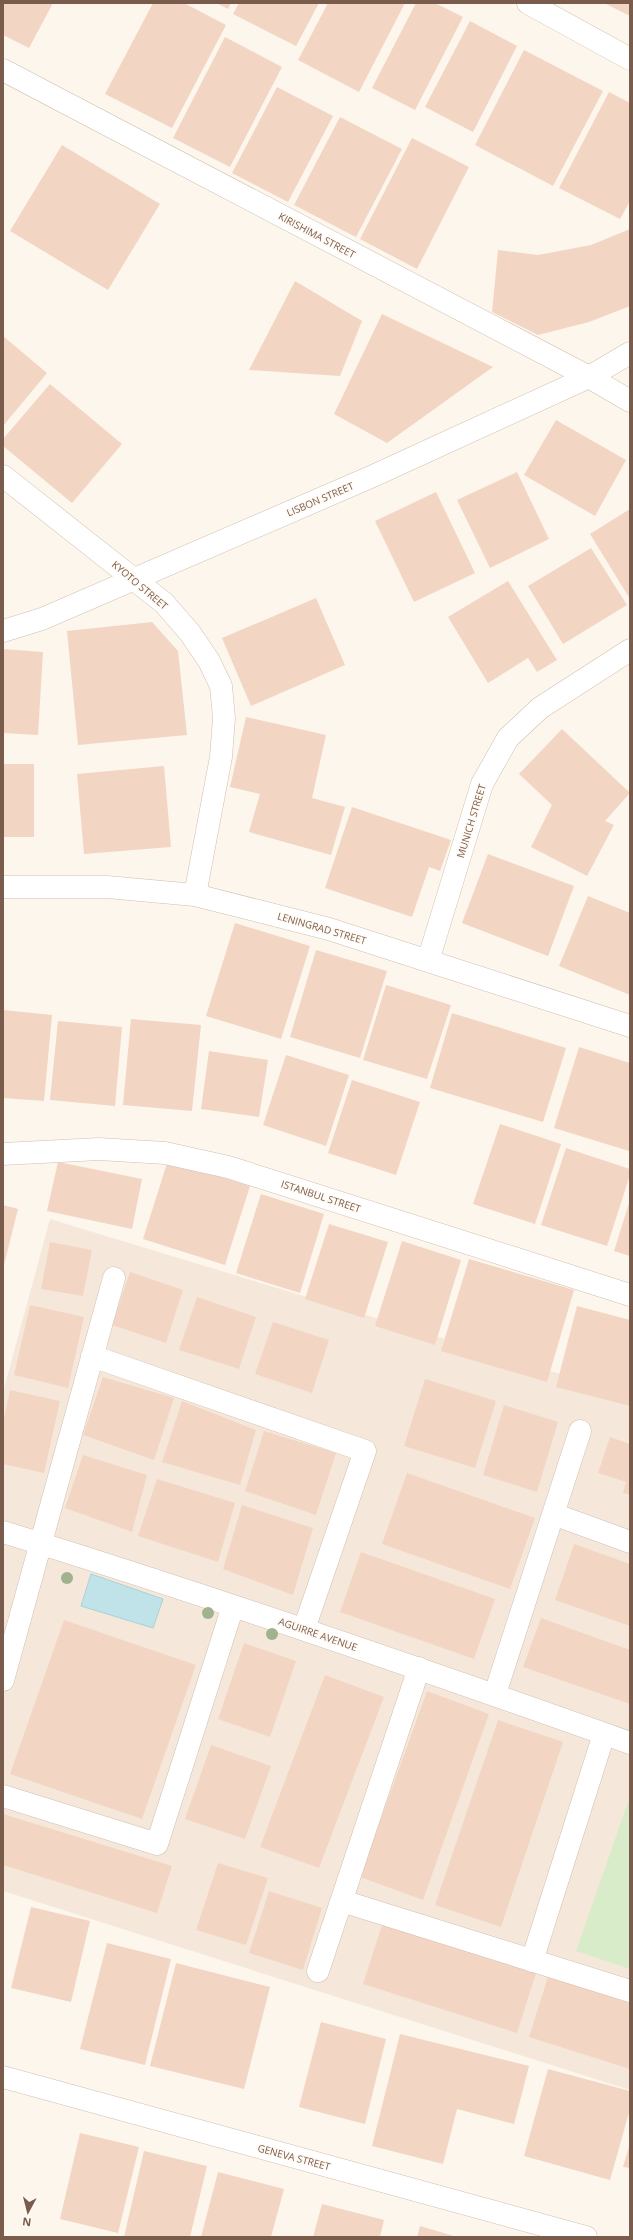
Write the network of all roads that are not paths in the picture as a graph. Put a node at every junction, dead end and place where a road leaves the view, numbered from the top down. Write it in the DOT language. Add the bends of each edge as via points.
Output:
graph roads {
  1 [pos="528,3"];
  2 [pos="630,58"];
  3 [pos="3,70"];
  4 [pos="630,353"];
  5 [pos="589,377"];
  6 [pos="630,401"];
  7 [pos="3,476"];
  8 [pos="135,578"];
  9 [pos="3,630"];
  10 [pos="630,650"];
  11 [pos="3,887"];
  12 [pos="195,895"];
  13 [pos="428,961"];
  14 [pos="630,1026"];
  15 [pos="3,1154"];
  16 [pos="114,1278"];
  17 [pos="630,1295"];
  18 [pos="92,1356"];
  19 [pos="580,1431"];
  20 [pos="553,1514"];
  21 [pos="3,1532"];
  22 [pos="630,1542"];
  23 [pos="40,1544"];
  24 [pos="233,1606"];
  25 [pos="304,1629"];
  26 [pos="419,1668"];
  27 [pos="3,1680"];
  28 [pos="495,1694"];
  29 [pos="604,1734"];
  30 [pos="630,1743"];
  31 [pos="3,1796"];
  32 [pos="342,1901"];
  33 [pos="532,1961"];
  34 [pos="318,1971"];
  35 [pos="630,1991"];
  36 [pos="3,2077"];
  37 [pos="586,2237"];
  1 -- 2 [label="street"];
  3 -- 5 [label="street, KIRISHIMA STREET"];
  4 -- 5 [label="street, LISBON STREET"];
  5 -- 6 [label="street, KIRISHIMA STREET"];
  5 -- 8 [label="street, LISBON STREET" via="372,476"];
  7 -- 8 [label="street, KYOTO STREET"];
  8 -- 9 [label="street, LISBON STREET" via="42,619"];
  8 -- 12 [label="street, KYOTO STREET" via="164,604 190,633 209,661 221,686 224,718 221,757"];
  10 -- 13 [label="street, MUNICH STREET" via="540,708 508,738 482,784"];
  11 -- 12 [label="street, LENINGRAD STREET" via="107,887"];
  12 -- 13 [label="street, LENINGRAD STREET" via="329,929"];
  13 -- 14 [label="street, LENINGRAD STREET"];
  15 -- 17 [label="street, ISTANBUL STREET" via="99,1148 165,1152 228,1167"];
  16 -- 18 [label="street"];
  18 -- 23 [label="street"];
  18 -- 25 [label="street" via="365,1451"];
  19 -- 20 [label="street"];
  20 -- 22 [label="street"];
  20 -- 28 [label="street"];
  21 -- 23 [label="street, AGUIRRE AVENUE"];
  23 -- 24 [label="street, AGUIRRE AVENUE"];
  23 -- 27 [label="street"];
  24 -- 25 [label="street, AGUIRRE AVENUE"];
  24 -- 31 [label="street" via="157,1844"];
  25 -- 26 [label="street, AGUIRRE AVENUE"];
  26 -- 28 [label="street, AGUIRRE AVENUE"];
  26 -- 32 [label="street"];
  28 -- 29 [label="street, AGUIRRE AVENUE"];
  29 -- 30 [label="street, AGUIRRE AVENUE"];
  29 -- 33 [label="street"];
  32 -- 33 [label="street"];
  32 -- 34 [label="street"];
  33 -- 35 [label="street"];
  36 -- 37 [label="street, GENEVA STREET"];
}
